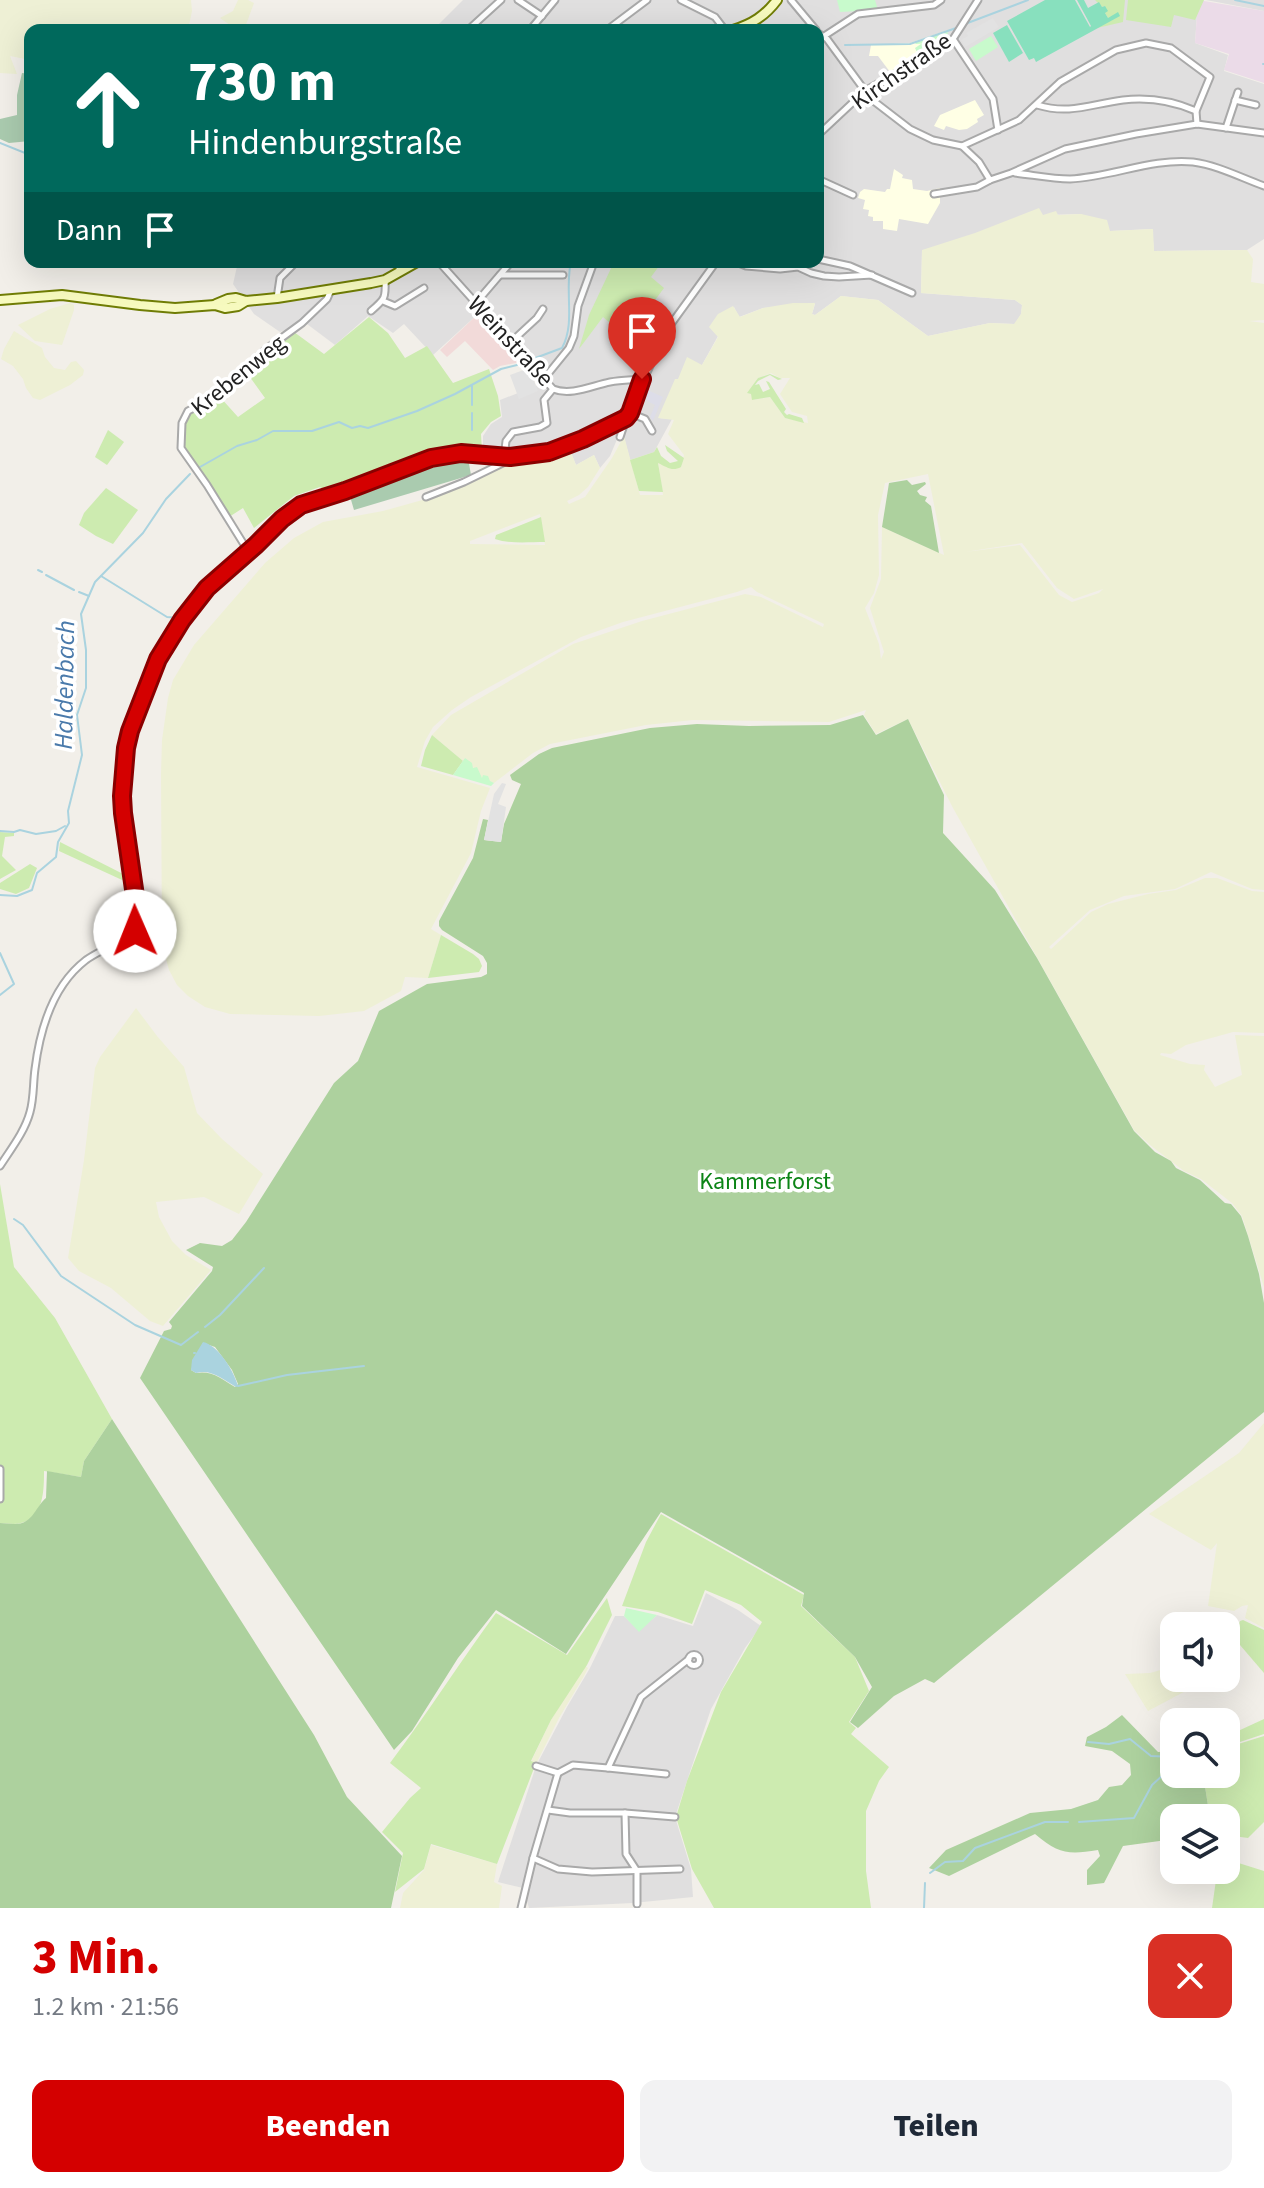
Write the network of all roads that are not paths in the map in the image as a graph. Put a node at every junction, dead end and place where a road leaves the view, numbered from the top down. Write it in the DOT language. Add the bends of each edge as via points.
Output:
graph roads {
  1 [pos="501,0"];
  2 [pos="518,0"];
  3 [pos="555,0"];
  4 [pos="647,0"];
  5 [pos="681,0"];
  6 [pos="777,0"];
  7 [pos="791,0"];
  8 [pos="941,0"];
  9 [pos="978,0"];
  10 [pos="542,16"];
  11 [pos="477,24"];
  12 [pos="535,24"];
  13 [pos="615,24"];
  14 [pos="720,24"];
  15 [pos="757,24"];
  16 [pos="810,24"];
  17 [pos="824,32"];
  18 [pos="824,38"];
  19 [pos="953,39"];
  20 [pos="865,91"];
  21 [pos="1238,92"];
  22 [pos="1235,100"];
  23 [pos="1036,105"];
  24 [pos="1256,105"];
  25 [pos="1196,111"];
  26 [pos="1197,124"];
  27 [pos="1226,128"];
  28 [pos="824,129"];
  29 [pos="998,130"];
  30 [pos="1264,133"];
  31 [pos="962,146"];
  32 [pos="1011,173"];
  33 [pos="990,180"];
  34 [pos="824,182"];
  35 [pos="1264,186"];
  36 [pos="934,194"];
  37 [pos="853,195"];
  38 [pos="824,260"];
  39 [pos="289,268"];
  40 [pos="399,268"];
  41 [pos="407,268"];
  42 [pos="444,268"];
  43 [pos="506,268"];
  44 [pos="592,268"];
  45 [pos="712,268"];
  46 [pos="769,268"];
  47 [pos="792,268"];
  48 [pos="800,268"];
  49 [pos="402,271"];
  50 [pos="500,275"];
  51 [pos="563,275"];
  52 [pos="872,275"];
  53 [pos="385,280"];
  54 [pos="424,288"];
  55 [pos="331,290"];
  56 [pos="912,293"];
  57 [pos="277,298"];
  58 [pos="0,300"];
  59 [pos="383,301"];
  60 [pos="475,304"];
  61 [pos="543,309"];
  62 [pos="371,311"];
  63 [pos="510,343"];
  64 [pos="642,379"];
  65 [pos="543,380"];
  66 [pos="553,389"];
  67 [pos="628,415"];
  68 [pos="652,431"];
  69 [pos="620,437"];
  70 [pos="507,457"];
  71 [pos="426,497"];
  72 [pos="248,551"];
  73 [pos="0,1166"];
  74 [pos="0,1469"];
  75 [pos="0,1499"];
  76 [pos="689,1659"];
  77 [pos="536,1766"];
  78 [pos="608,1768"];
  79 [pos="558,1773"];
  80 [pos="666,1774"];
  81 [pos="548,1810"];
  82 [pos="625,1813"];
  83 [pos="675,1817"];
  84 [pos="533,1858"];
  85 [pos="680,1869"];
  86 [pos="637,1871"];
  87 [pos="637,1904"];
  88 [pos="521,1908"];
  1 -- 11 [label="street"];
  2 -- 10 [label="street"];
  3 -- 10 [label="street"];
  4 -- 13 [label="street"];
  5 -- 14 [label="street"];
  6 -- 15 [label="main road"];
  7 -- 16 [label="street"];
  8 -- 17 [label="street" via="858,14"];
  9 -- 19 [label="street, Kirchstraße"];
  10 -- 12 [label="street"];
  18 -- 20 [label="street"];
  19 -- 20 [label="street, Kirchstraße"];
  19 -- 29 [label="street" via="993,99"];
  20 -- 28 [label="street, Kirchstraße"];
  20 -- 31 [label="street" via="910,129"];
  21 -- 22 [label="street"];
  22 -- 24 [label="street"];
  22 -- 27 [label="street"];
  23 -- 25 [label="street" via="1065,110 1152,99"];
  23 -- 25 [label="street" via="1060,82 1105,56 1146,43 1171,48 1210,77"];
  23 -- 29 [label="street"];
  25 -- 26 [label="street"];
  26 -- 27 [label="street"];
  26 -- 32 [label="street" via="1065,149"];
  27 -- 30 [label="street"];
  29 -- 31 [label="street"];
  31 -- 33 [label="street"];
  32 -- 33 [label="street"];
  32 -- 35 [label="street" via="1070,179 1180,162"];
  33 -- 36 [label="street"];
  34 -- 37 [label="street"];
  38 -- 52 [label="street"];
  39 -- 57 [label="street" via="280,278"];
  40 -- 49 [label="street"];
  41 -- 49 [label="main road"];
  42 -- 60 [label="street, Weinstraße"];
  43 -- 50 [label="street"];
  44 -- 65 [label="street" via="569,348"];
  45 -- 64 [label="street" via="666,331"];
  46 -- 47 [label="street"];
  48 -- 52 [label="street" via="824,276"];
  49 -- 53 [label="main road"];
  50 -- 51 [label="street"];
  50 -- 60 [label="street"];
  52 -- 56 [label="street"];
  53 -- 55 [label="main road"];
  53 -- 59 [label="street"];
  54 -- 59 [label="street" via="395,306"];
  55 -- 57 [label="main road"];
  55 -- 72 [label="street, Krebenweg" via="302,323 219,395 188,411 182,423 181,448"];
  57 -- 58 [label="main road" via="225,308 54,295"];
  59 -- 62 [label="street"];
  60 -- 63 [label="street, Weinstraße"];
  61 -- 63 [label="street"];
  63 -- 65 [label="street, Weinstraße"];
  64 -- 66 [label="street, Weinstraße" via="572,392"];
  64 -- 67 [label="street"];
  65 -- 66 [label="street, Weinstraße"];
  66 -- 70 [label="street" via="544,400 547,423 513,432 506,441"];
  67 -- 68 [label="street" via="645,419"];
  67 -- 69 [label="street"];
  67 -- 70 [label="street" via="549,452"];
  70 -- 71 [label="street"];
  70 -- 72 [label="street" via="461,453 431,458 309,502 291,510"];
  72 -- 73 [label="street" via="194,603 154,667 123,767 123,813 138,922 130,937 84,962 53,1001 39,1044 30,1112"];
  74 -- 75 [label="street"];
  76 -- 78 [label="street" via="641,1697"];
  77 -- 79 [label="street"];
  78 -- 79 [label="street" via="573,1765"];
  78 -- 80 [label="street"];
  79 -- 81 [label="street"];
  81 -- 82 [label="street"];
  81 -- 84 [label="street"];
  82 -- 83 [label="street"];
  82 -- 86 [label="street" via="626,1854"];
  84 -- 86 [label="street" via="558,1869"];
  84 -- 88 [label="street"];
  85 -- 86 [label="street"];
  86 -- 87 [label="street"];
}
